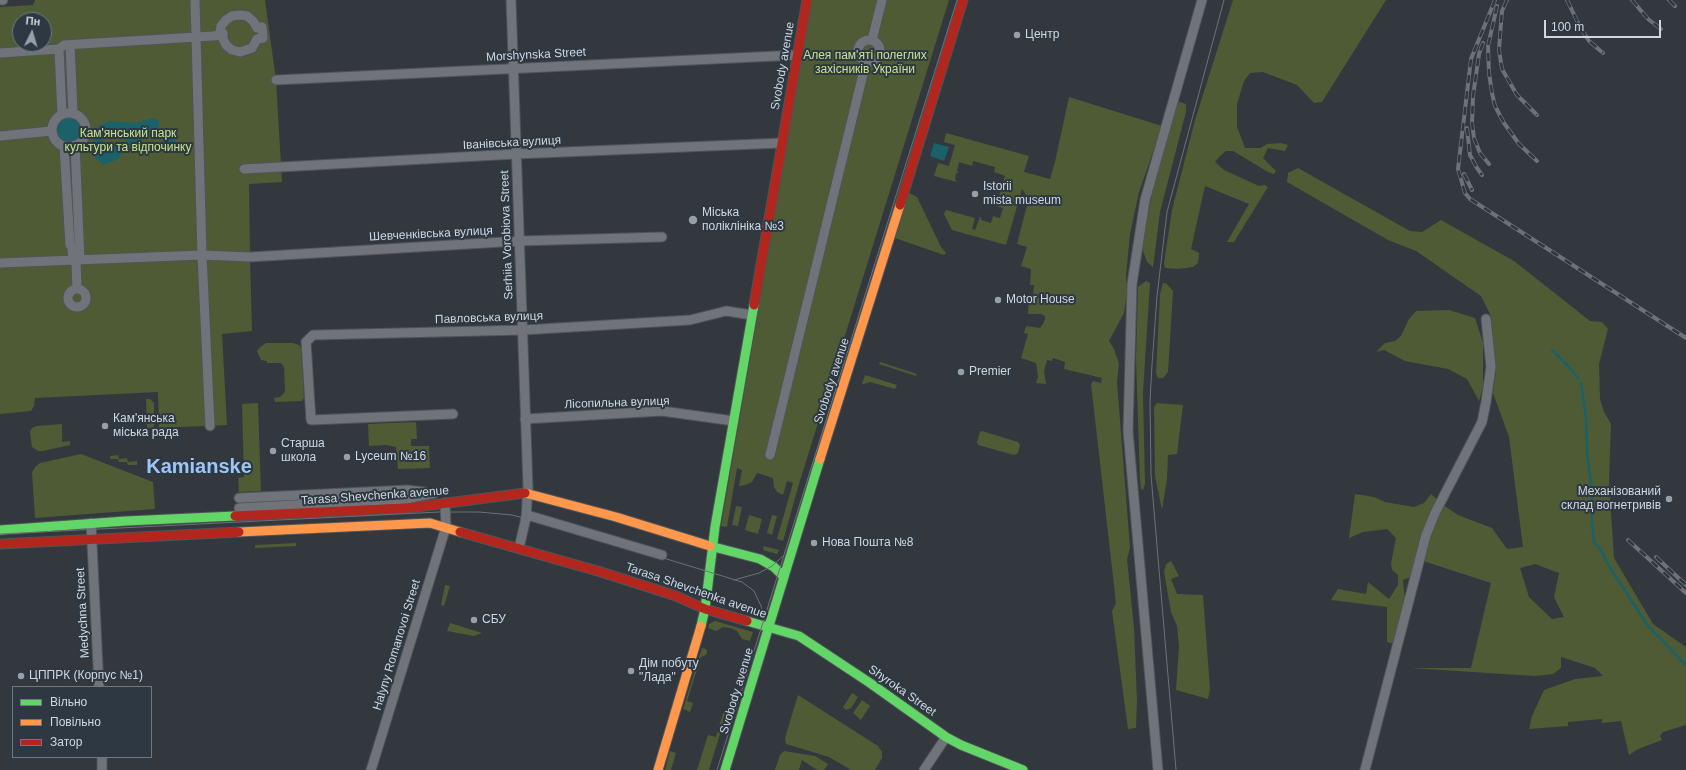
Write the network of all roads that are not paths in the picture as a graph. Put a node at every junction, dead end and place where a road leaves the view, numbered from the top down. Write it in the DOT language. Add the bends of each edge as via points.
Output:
graph roads {
  1 [pos="0,0"];
  2 [pos="3,0"];
  3 [pos="194,0"];
  4 [pos="511,0"];
  5 [pos="807,0"];
  6 [pos="882,0"];
  7 [pos="963,0"];
  8 [pos="1202,0"];
  9 [pos="221,33"];
  10 [pos="196,38"];
  11 [pos="872,40"];
  12 [pos="70,45"];
  13 [pos="59,49"];
  14 [pos="0,53"];
  15 [pos="797,55"];
  16 [pos="866,62"];
  17 [pos="513,68"];
  18 [pos="276,80"];
  19 [pos="74,113"];
  20 [pos="62,114"];
  21 [pos="52,131"];
  22 [pos="0,136"];
  23 [pos="782,144"];
  24 [pos="75,145"];
  25 [pos="64,146"];
  26 [pos="516,154"];
  27 [pos="244,169"];
  28 [pos="662,237"];
  29 [pos="519,241"];
  30 [pos="202,255"];
  31 [pos="76,261"];
  32 [pos="0,263"];
  33 [pos="77,289"];
  34 [pos="752,315"];
  35 [pos="1486,318"];
  36 [pos="523,330"];
  37 [pos="453,414"];
  38 [pos="525,419"];
  39 [pos="734,421"];
  40 [pos="210,426"];
  41 [pos="770,455"];
  42 [pos="527,493"];
  43 [pos="239,498"];
  44 [pos="445,503"];
  45 [pos="239,508"];
  46 [pos="527,515"];
  47 [pos="91,523"];
  48 [pos="446,527"];
  49 [pos="0,530"];
  50 [pos="92,539"];
  51 [pos="0,544"];
  52 [pos="712,547"];
  53 [pos="519,548"];
  54 [pos="662,555"];
  55 [pos="784,577"];
  56 [pos="705,609"];
  57 [pos="769,629"];
  58 [pos="99,686"];
  59 [pos="946,736"];
  60 [pos="102,758"];
  61 [pos="102,770"];
  62 [pos="371,770"];
  63 [pos="658,770"];
  64 [pos="725,770"];
  65 [pos="924,770"];
  66 [pos="1023,770"];
  67 [pos="1158,770"];
  68 [pos="1365,770"];
  1 -- 2 [label="street"];
  3 -- 10 [label="street"];
  4 -- 17 [label="street, Serhiia Vorobiova Street"];
  5 -- 15 [label="main road, Svobody avenue"];
  6 -- 11 [label="street"];
  7 -- 55 [label="main road, Svobody avenue"];
  8 -- 67 [label="street" via="1145,200 1132,284 1128,430"];
  9 -- 9 [label="street" via="226,45 240,52 252,48 257,39 263,38 262,27 257,28 247,16 240,15 226,20 221,26"];
  9 -- 10 [label="street" via="220,36"];
  10 -- 12 [label="street"];
  10 -- 30 [label="street"];
  11 -- 16 [label="street" via="879,45 880,54 875,61"];
  11 -- 16 [label="street" via="863,41 858,48 859,57"];
  12 -- 13 [label="street" via="64,45"];
  12 -- 19 [label="street"];
  13 -- 14 [label="street"];
  13 -- 20 [label="street"];
  15 -- 17 [label="street, Morshynska Street"];
  15 -- 23 [label="main road, Svobody avenue"];
  16 -- 41 [label="street"];
  17 -- 18 [label="street, Morshynska Street"];
  17 -- 26 [label="street, Serhiia Vorobiova Street"];
  19 -- 20 [label="street"];
  19 -- 24 [label="street" via="84,122 86,129 82,141"];
  20 -- 21 [label="street" via="56,118"];
  21 -- 22 [label="street"];
  21 -- 25 [label="street" via="53,137"];
  23 -- 26 [label="street, Іванівська вулиця"];
  23 -- 34 [label="main road, Svobody avenue"];
  24 -- 25 [label="street"];
  24 -- 31 [label="street" via="81,244"];
  25 -- 31 [label="street" via="70,245"];
  26 -- 27 [label="street, Іванівська вулиця"];
  26 -- 29 [label="street, Serhiia Vorobiova Street"];
  28 -- 29 [label="street, Шевченківська вулиця"];
  29 -- 30 [label="street, Шевченківська вулиця" via="250,257"];
  29 -- 36 [label="street, Serhiia Vorobiova Street"];
  30 -- 31 [label="street, Шевченківська вулиця"];
  30 -- 40 [label="street"];
  31 -- 32 [label="street, Шевченківська вулиця"];
  31 -- 33 [label="street"];
  34 -- 36 [label="street, Павловська вулиця" via="726,311 690,320"];
  34 -- 39 [label="main road, Svobody avenue"];
  35 -- 68 [label="street" via="1490,367 1482,422 1426,535"];
  36 -- 37 [label="street, Павловська вулиця" via="313,335 306,342 310,420"];
  36 -- 38 [label="street, Serhiia Vorobiova Street"];
  38 -- 39 [label="street, Лісопильна вулиця" via="662,411"];
  38 -- 42 [label="street, Serhiia Vorobiova Street"];
  39 -- 52 [label="main road, Svobody avenue"];
  42 -- 44 [label="main road, Tarasa Shevchenka avenue"];
  42 -- 46 [label="street, Serhiia Vorobiova Street"];
  42 -- 52 [label="main road, Tarasa Shevchenka avenue"];
  43 -- 45 [label="street" via="407,490 435,493 406,500"];
  44 -- 47 [label="main road, Tarasa Shevchenka avenue" via="408,508"];
  44 -- 48 [label="street, Halyny Romanovoi Street"];
  46 -- 53 [label="street, Serhiia Vorobiova Street"];
  46 -- 54 [label="street"];
  47 -- 49 [label="main road, Tarasa Shevchenka avenue"];
  47 -- 50 [label="street, Medychna Street"];
  48 -- 50 [label="main road, Tarasa Shevchenka avenue" via="430,523"];
  48 -- 53 [label="main road, Tarasa Shevchenka avenue"];
  48 -- 62 [label="street, Halyny Romanovoi Street"];
  50 -- 51 [label="main road, Tarasa Shevchenka avenue"];
  50 -- 58 [label="street, Medychna Street"];
  52 -- 55 [label="main road, Tarasa Shevchenka avenue" via="760,559"];
  52 -- 56 [label="main road, Svobody avenue"];
  53 -- 56 [label="main road, Tarasa Shevchenka avenue" via="676,596"];
  55 -- 57 [label="main road, Svobody avenue"];
  56 -- 57 [label="main road, Tarasa Shevchenka avenue"];
  56 -- 63 [label="main road, Svobody avenue"];
  57 -- 59 [label="main road, Shyroka Street" via="799,636"];
  57 -- 64 [label="main road, Svobody avenue"];
  59 -- 65 [label="street"];
  59 -- 66 [label="main road, Shyroka Street" via="960,745"];
  60 -- 61 [label="street"];
}
